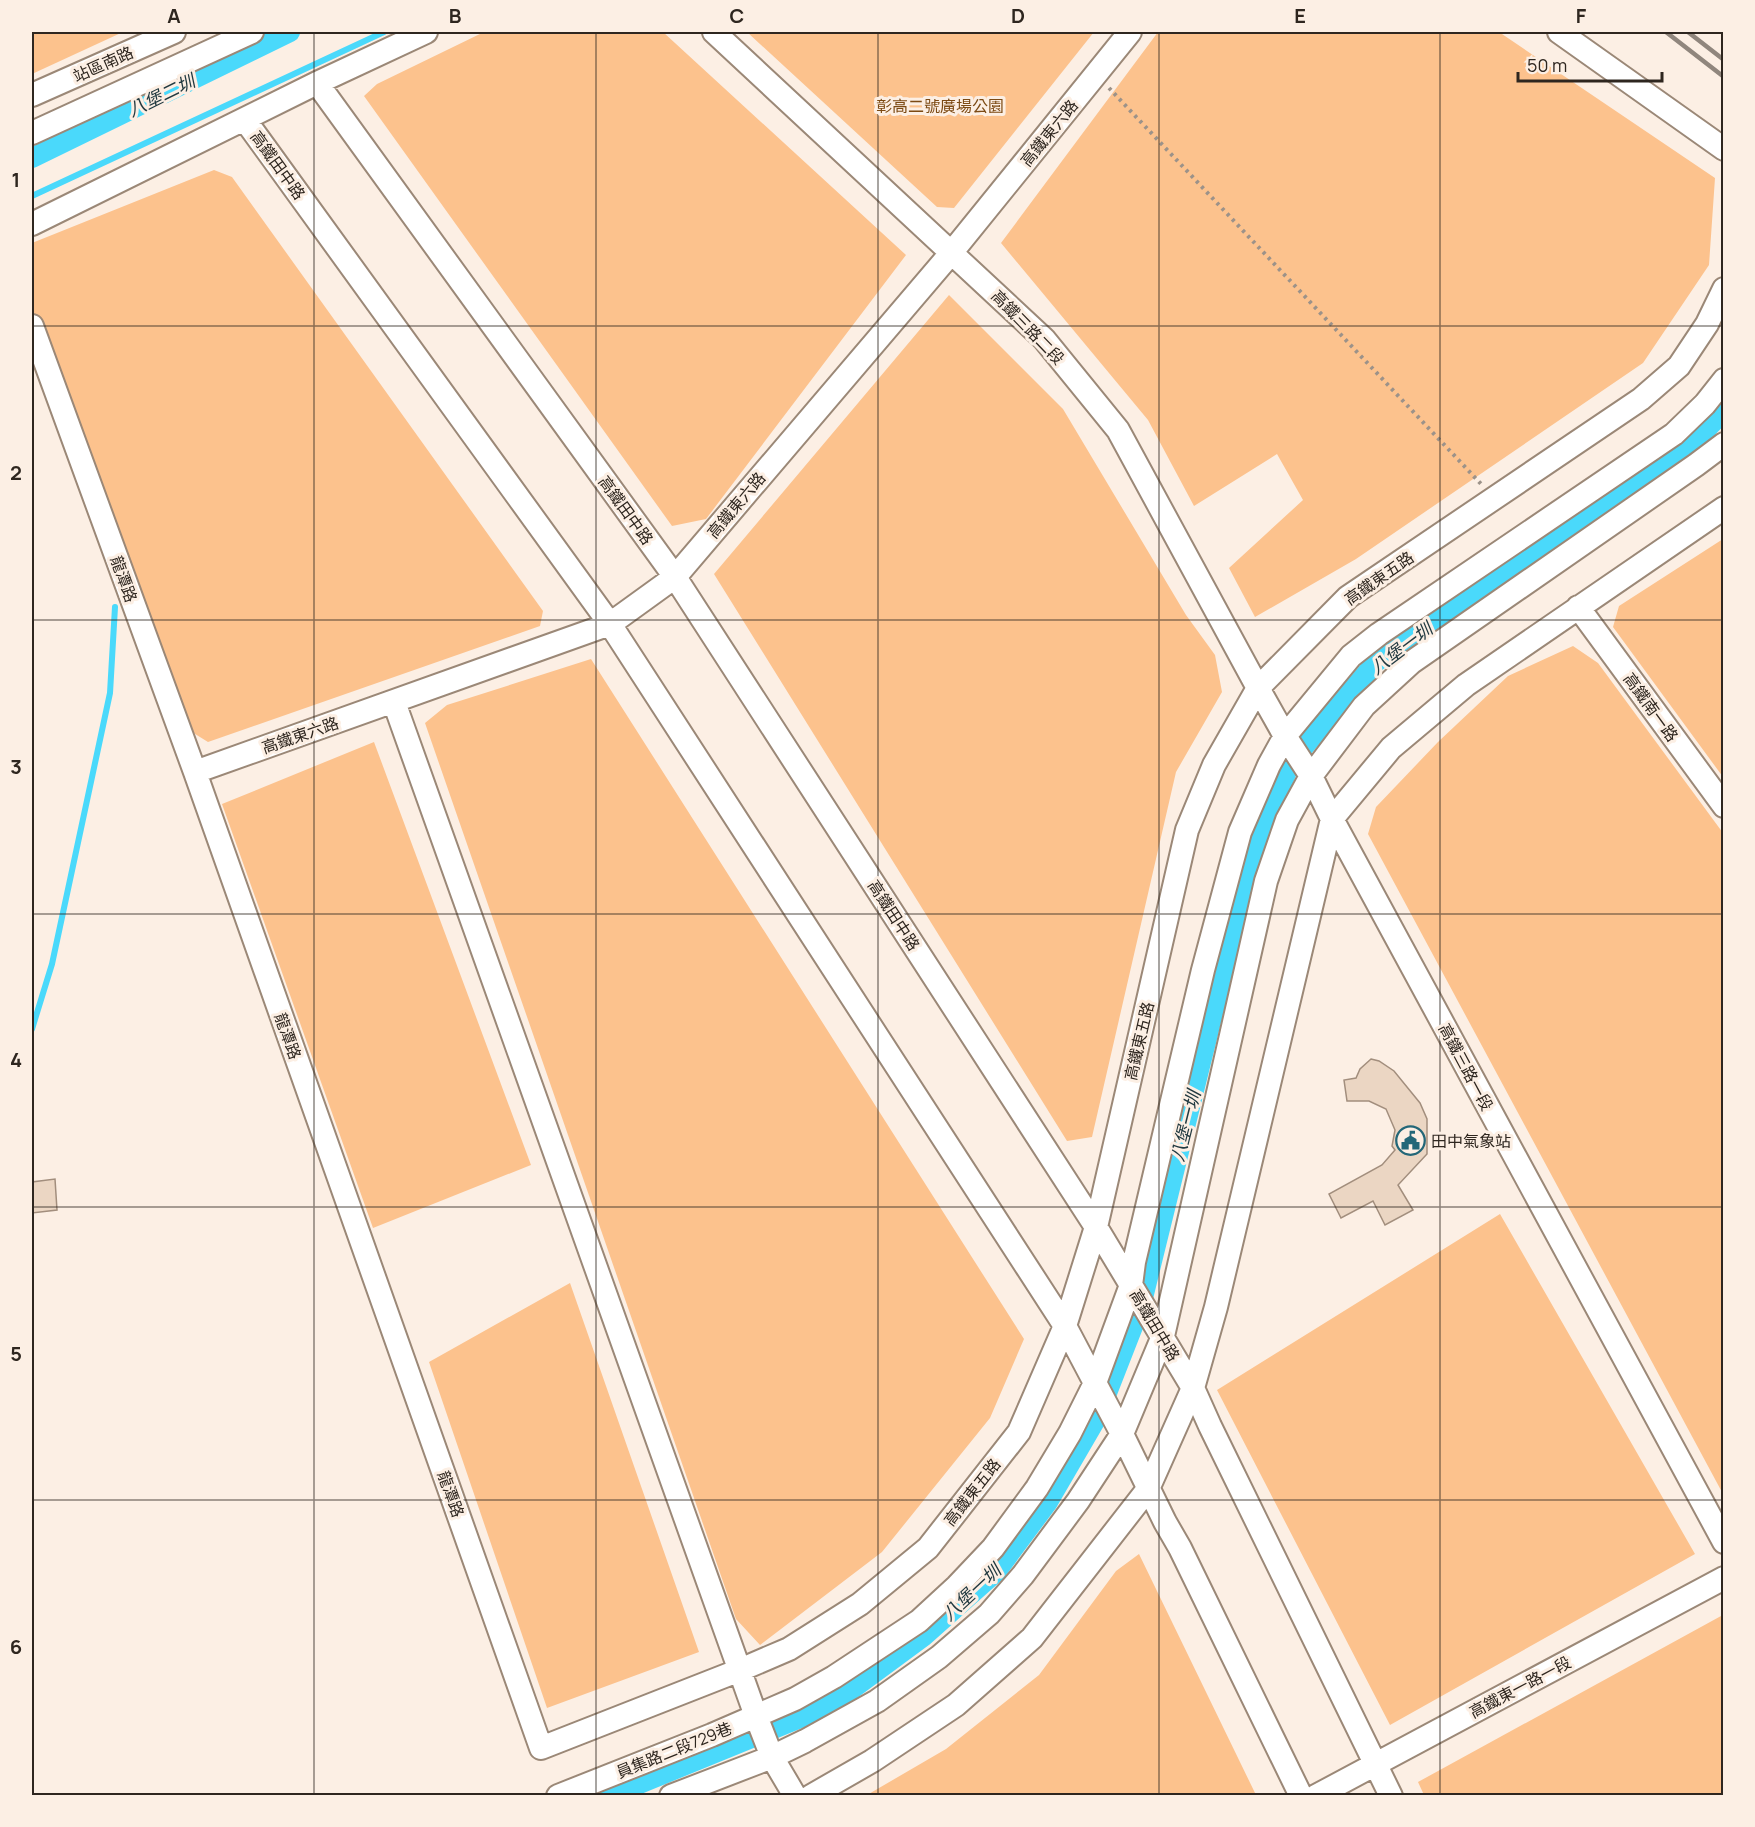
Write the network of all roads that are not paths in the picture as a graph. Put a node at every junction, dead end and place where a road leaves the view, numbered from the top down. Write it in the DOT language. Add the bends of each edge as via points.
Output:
graph roads {
  1 [pos="174,32"];
  2 [pos="252,32"];
  3 [pos="426,32"];
  4 [pos="714,32"];
  5 [pos="1130,32"];
  6 [pos="1559,32"];
  7 [pos="317,83"];
  8 [pos="32,95"];
  9 [pos="244,120"];
  10 [pos="32,133"];
  11 [pos="1724,148"];
  12 [pos="32,224"];
  13 [pos="952,252"];
  14 [pos="1724,289"];
  15 [pos="32,326"];
  16 [pos="1724,380"];
  17 [pos="1724,444"];
  18 [pos="1724,508"];
  19 [pos="675,577"];
  20 [pos="1578,607"];
  21 [pos="610,624"];
  22 [pos="1258,688"];
  23 [pos="394,702"];
  24 [pos="1285,736"];
  25 [pos="195,772"];
  26 [pos="1311,776"];
  27 [pos="1724,806"];
  28 [pos="1332,819"];
  29 [pos="1096,1227"];
  30 [pos="1131,1285"];
  31 [pos="1065,1326"];
  32 [pos="1163,1336"];
  33 [pos="1095,1383"];
  34 [pos="1193,1388"];
  35 [pos="1122,1434"];
  36 [pos="1148,1489"];
  37 [pos="1724,1542"];
  38 [pos="1724,1578"];
  39 [pos="740,1670"];
  40 [pos="756,1716"];
  41 [pos="541,1748"];
  42 [pos="772,1757"];
  43 [pos="1376,1764"];
  44 [pos="558,1796"];
  45 [pos="671,1796"];
  46 [pos="795,1796"];
  47 [pos="811,1796"];
  48 [pos="1301,1796"];
  49 [pos="1316,1796"];
  50 [pos="1391,1796"];
  1 -- 8 [label="street, 站區南路"];
  2 -- 10 [label="street"];
  3 -- 7 [label="street"];
  4 -- 13 [label="street, 高鐵三路二段"];
  5 -- 13 [label="street, 高鐵東六路"];
  6 -- 11 [label="street"];
  7 -- 9 [label="street"];
  7 -- 19 [label="street, 高鐵田中路"];
  9 -- 12 [label="street"];
  9 -- 21 [label="street, 高鐵田中路"];
  13 -- 19 [label="street, 高鐵東六路"];
  13 -- 22 [label="street, 高鐵三路二段" via="1044,339 1118,430"];
  14 -- 22 [label="street, 高鐵東五路" via="1679,366 1641,399 1348,597"];
  15 -- 25 [label="street, 龍潭路"];
  16 -- 24 [label="street, 員集路二段729巷" via="1674,434 1351,656"];
  17 -- 26 [label="street" via="1412,662 1364,706"];
  18 -- 20 [label="street"];
  19 -- 21 [label="street, 高鐵東六路"];
  19 -- 29 [label="street, 高鐵田中路"];
  20 -- 27 [label="street, 高鐵南一路"];
  20 -- 28 [label="street" via="1466,685 1391,748"];
  21 -- 23 [label="street, 高鐵東六路"];
  21 -- 31 [label="street, 高鐵田中路"];
  22 -- 24 [label="street, 高鐵三路一段"];
  22 -- 29 [label="street, 高鐵東五路" via="1214,765 1188,830"];
  23 -- 25 [label="street, 高鐵東六路"];
  23 -- 39 [label="street"];
  24 -- 26 [label="street, 高鐵三路一段"];
  24 -- 30 [label="street, 員集路二段729巷" via="1240,832 1230,866"];
  25 -- 41 [label="street, 龍潭路"];
  26 -- 28 [label="street, 高鐵三路一段"];
  26 -- 32 [label="street" via="1287,820 1266,881"];
  28 -- 34 [label="street" via="1216,1307"];
  28 -- 37 [label="street, 高鐵三路一段"];
  29 -- 30 [label="street, 高鐵田中路"];
  29 -- 31 [label="street, 高鐵東五路"];
  30 -- 32 [label="street, 高鐵田中路"];
  30 -- 33 [label="street, 員集路二段729巷"];
  31 -- 33 [label="street, 高鐵田中路"];
  31 -- 39 [label="street, 高鐵東五路" via="1019,1432 928,1548 860,1604 789,1649"];
  32 -- 34 [label="street, 高鐵田中路"];
  32 -- 35 [label="street"];
  33 -- 35 [label="street, 高鐵田中路"];
  33 -- 40 [label="street, 員集路二段729巷" via="1037,1488 993,1548 957,1586 919,1621 834,1677"];
  34 -- 36 [label="street"];
  34 -- 43 [label="street, 高鐵田中路"];
  35 -- 36 [label="street, 高鐵田中路"];
  35 -- 42 [label="street" via="1078,1501 989,1614 878,1701"];
  36 -- 47 [label="street" via="1032,1638 956,1705"];
  36 -- 48 [label="street, 高鐵田中路"];
  38 -- 43 [label="street, 高鐵東一路一段"];
  39 -- 40 [label="street"];
  39 -- 41 [label="street, 高鐵東五路"];
  40 -- 42 [label="street"];
  40 -- 44 [label="street, 員集路二段729巷"];
  42 -- 45 [label="street"];
  42 -- 46 [label="street"];
  43 -- 49 [label="street, 高鐵東一路一段"];
  43 -- 50 [label="street, 高鐵田中路"];
}
